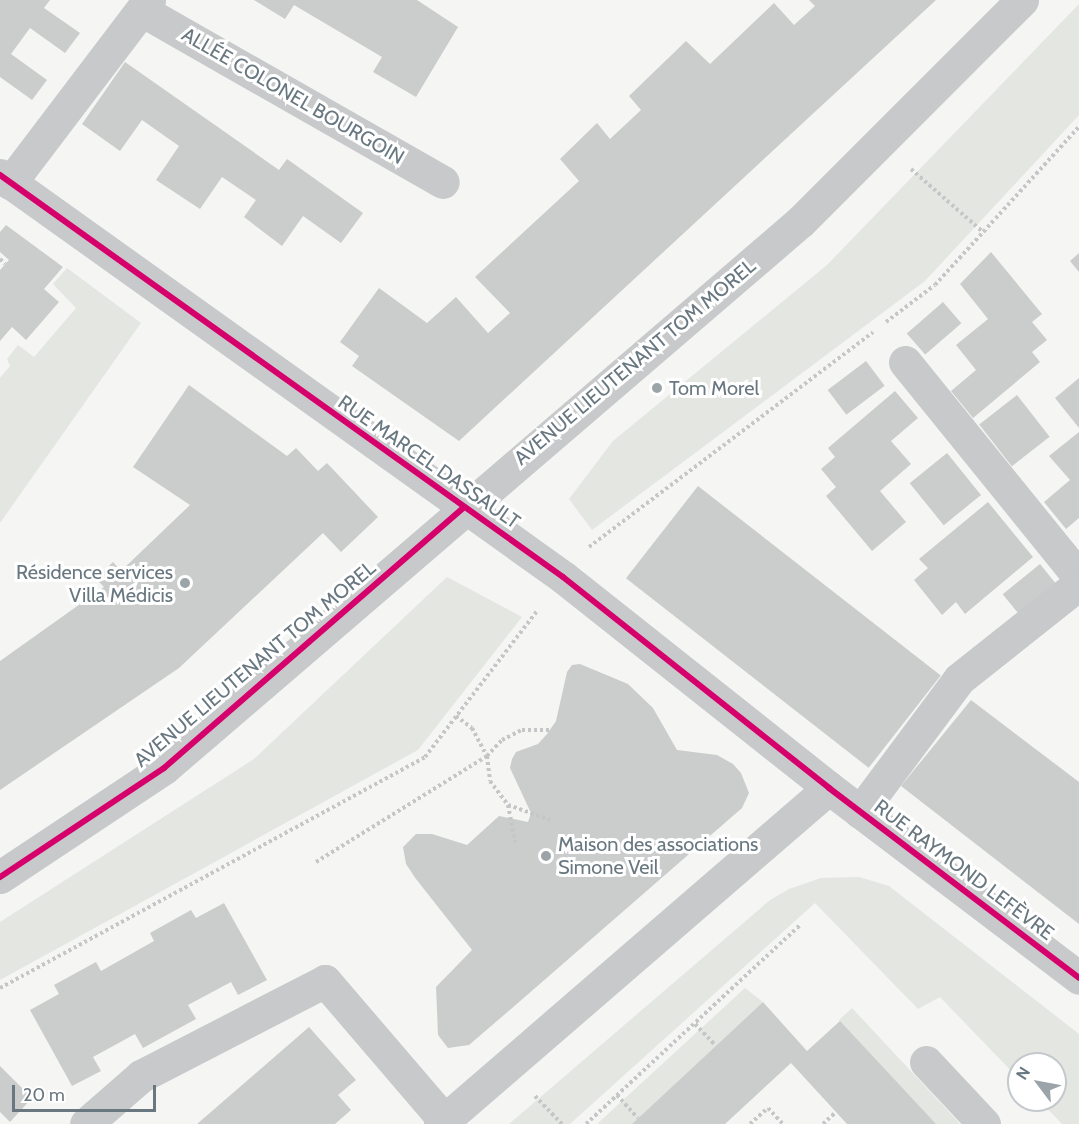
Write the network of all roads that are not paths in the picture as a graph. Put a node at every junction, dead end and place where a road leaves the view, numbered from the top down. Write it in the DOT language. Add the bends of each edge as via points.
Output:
graph roads {
  1 [pos="1022,0"];
  2 [pos="146,5"];
  3 [pos="5,179"];
  4 [pos="443,182"];
  5 [pos="905,362"];
  6 [pos="464,507"];
  7 [pos="1079,577"];
  8 [pos="1079,584"];
  9 [pos="829,788"];
  10 [pos="860,812"];
  11 [pos="0,877"];
  12 [pos="1079,978"];
  13 [pos="926,1062"];
  14 [pos="442,1122"];
  15 [pos="86,1124"];
  16 [pos="984,1124"];
  1 -- 6 [label="street, AVENUE LIEUTENANT TOM MOREL" via="800,222"];
  2 -- 3 [label="street"];
  2 -- 4 [label="street, ALLÉE COLONEL BOURGOIN"];
  3 -- 6 [label="street, RUE MARCEL DASSAULT"];
  5 -- 7 [label="street"];
  6 -- 9 [label="street, RUE MARCEL DASSAULT" via="563,577"];
  6 -- 11 [label="street, AVENUE LIEUTENANT TOM MOREL" via="164,768"];
  8 -- 10 [label="street" via="959,679"];
  9 -- 10 [label="street, RUE RAYMOND LEFÈVRE"];
  9 -- 14 [label="street"];
  10 -- 12 [label="street, RUE RAYMOND LEFÈVRE"];
  13 -- 16 [label="street"];
  14 -- 15 [label="street" via="325,981 141,1076"];
}
